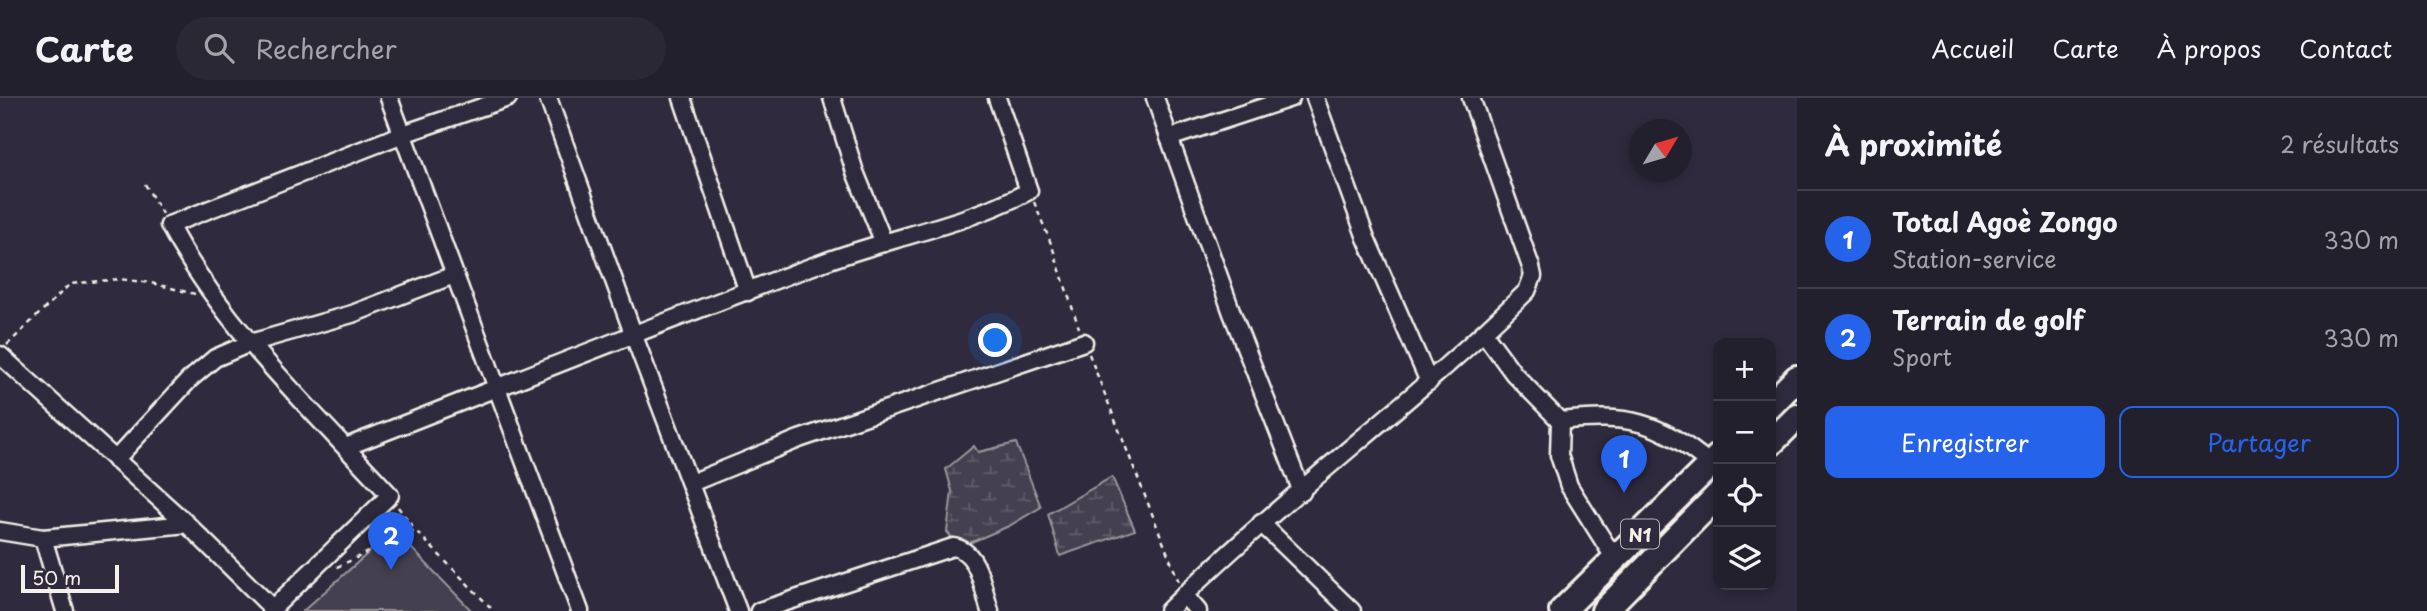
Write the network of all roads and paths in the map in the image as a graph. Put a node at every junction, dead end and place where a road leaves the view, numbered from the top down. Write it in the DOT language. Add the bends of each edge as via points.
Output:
graph roads {
  1 [pos="389,98"];
  2 [pos="508,98"];
  3 [pos="548,98"];
  4 [pos="682,98"];
  5 [pos="832,98"];
  6 [pos="997,98"];
  7 [pos="1154,98"];
  8 [pos="1291,98"];
  9 [pos="1315,98"];
  10 [pos="1471,98"];
  11 [pos="403,134"];
  12 [pos="1170,138"];
  13 [pos="145,184"];
  14 [pos="1029,191"];
  15 [pos="169,225"];
  16 [pos="884,243"];
  17 [pos="454,275"];
  18 [pos="748,292"];
  19 [pos="219,302"];
  20 [pos="1484,333"];
  21 [pos="634,336"];
  22 [pos="1084,342"];
  23 [pos="250,343"];
  24 [pos="0,354"];
  25 [pos="1797,378"];
  26 [pos="1429,382"];
  27 [pos="497,385"];
  28 [pos="1775,401"];
  29 [pos="1797,417"];
  30 [pos="1560,421"];
  31 [pos="1776,438"];
  32 [pos="346,447"];
  33 [pos="1713,459"];
  34 [pos="115,460"];
  35 [pos="1713,461"];
  36 [pos="691,484"];
  37 [pos="1302,492"];
  38 [pos="390,495"];
  39 [pos="1713,500"];
  40 [pos="1261,523"];
  41 [pos="187,524"];
  42 [pos="415,530"];
  43 [pos="0,531"];
  44 [pos="43,538"];
  45 [pos="1615,559"];
  46 [pos="334,568"];
  47 [pos="1184,595"];
  48 [pos="272,610"];
  49 [pos="65,611"];
  50 [pos="494,611"];
  51 [pos="580,611"];
  52 [pos="738,611"];
  53 [pos="759,611"];
  54 [pos="990,611"];
  55 [pos="1168,611"];
  56 [pos="1198,611"];
  57 [pos="1352,611"];
  58 [pos="1562,611"];
  59 [pos="1604,611"];
  1 -- 11 [label="street"];
  2 -- 11 [label="street"];
  3 -- 21 [label="street"];
  4 -- 18 [label="street"];
  5 -- 16 [label="street"];
  6 -- 14 [label="street"];
  7 -- 12 [label="street"];
  8 -- 12 [label="street"];
  9 -- 26 [label="street" via="1366,238"];
  10 -- 20 [label="street" via="1533,276 1527,291"];
  11 -- 15 [label="street"];
  11 -- 17 [label="street"];
  12 -- 37 [label="street"];
  13 -- 15 [label="path"];
  14 -- 16 [label="street" via="939,227"];
  14 -- 22 [label="path"];
  15 -- 19 [label="street"];
  16 -- 18 [label="street"];
  17 -- 23 [label="street" via="341,318"];
  17 -- 27 [label="street"];
  18 -- 21 [label="street"];
  19 -- 23 [label="street"];
  19 -- 24 [label="path" via="119,279 70,284"];
  20 -- 26 [label="street"];
  20 -- 30 [label="street"];
  21 -- 27 [label="street"];
  21 -- 36 [label="street"];
  22 -- 36 [label="street" via="799,439"];
  22 -- 47 [label="path"];
  23 -- 32 [label="street"];
  23 -- 34 [label="street" via="215,358 189,380"];
  24 -- 34 [label="street"];
  25 -- 28 [label="highway"];
  26 -- 37 [label="street"];
  27 -- 32 [label="street"];
  27 -- 51 [label="street"];
  29 -- 31 [label="highway"];
  30 -- 33 [label="street" via="1633,419"];
  30 -- 45 [label="street" via="1559,455 1569,486"];
  32 -- 38 [label="street"];
  34 -- 41 [label="street"];
  35 -- 45 [label="highway, N1"];
  36 -- 52 [label="street"];
  37 -- 40 [label="street"];
  38 -- 42 [label="path"];
  38 -- 48 [label="street"];
  39 -- 59 [label="highway, N1"];
  40 -- 47 [label="street"];
  40 -- 57 [label="street"];
  41 -- 44 [label="street"];
  41 -- 48 [label="street"];
  42 -- 46 [label="path"];
  42 -- 50 [label="path"];
  43 -- 44 [label="street"];
  44 -- 49 [label="street"];
  45 -- 58 [label="highway, N1"];
  47 -- 55 [label="street"];
  47 -- 56 [label="street"];
  53 -- 54 [label="street" via="953,547 973,558"];
}
